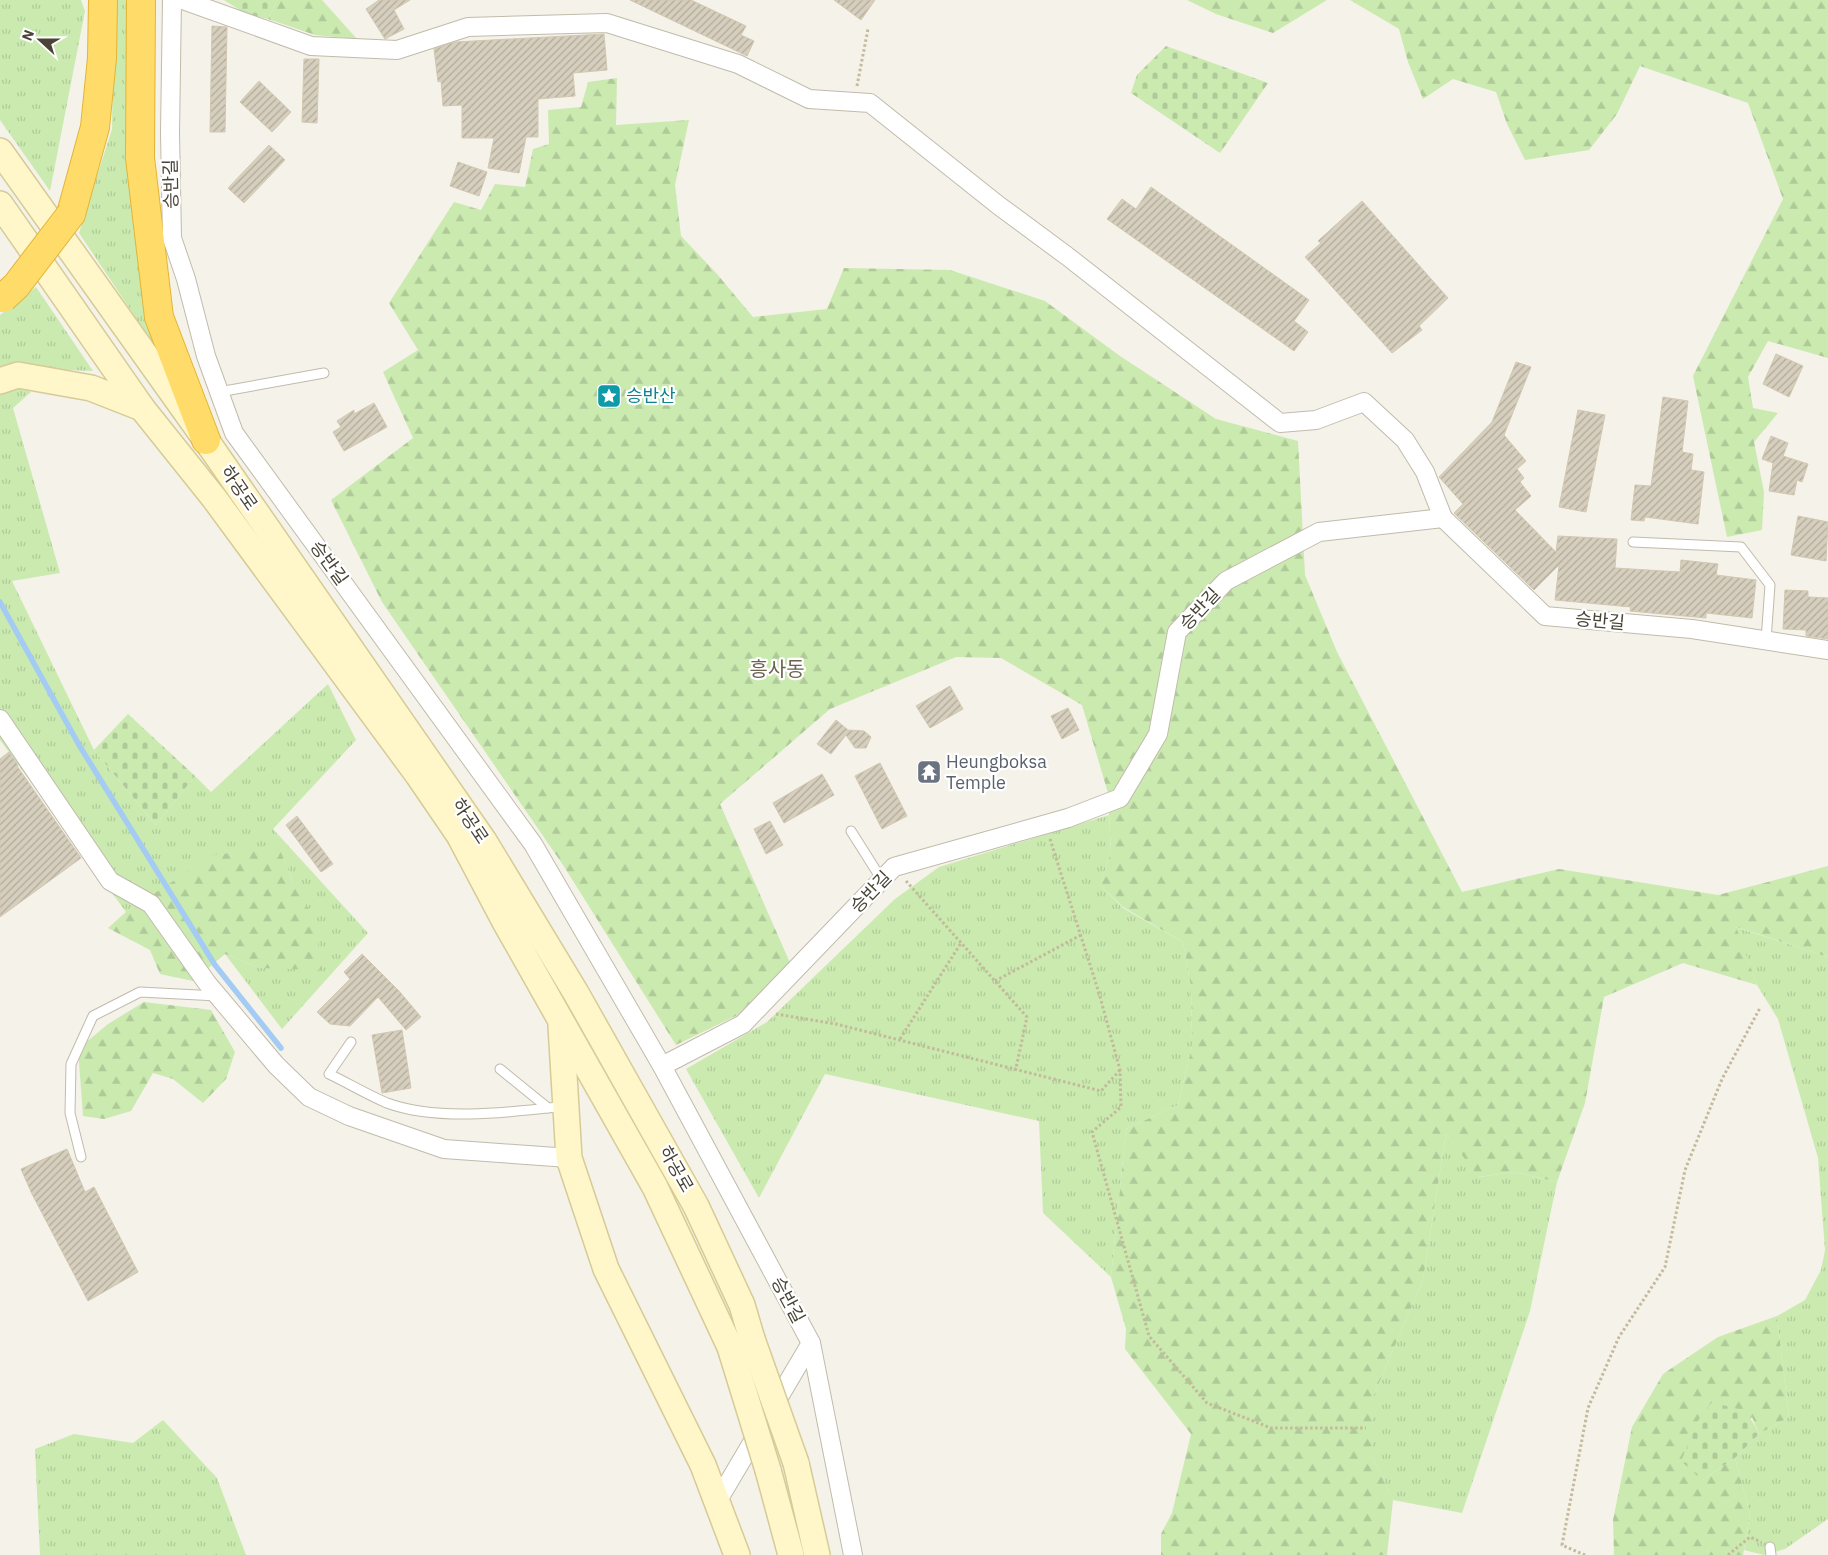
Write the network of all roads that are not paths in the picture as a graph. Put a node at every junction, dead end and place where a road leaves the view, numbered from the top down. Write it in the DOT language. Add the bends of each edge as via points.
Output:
graph roads {
  1 [pos="103,0"];
  2 [pos="141,0"];
  3 [pos="172,0"];
  4 [pos="183,0"];
  5 [pos="0,151"];
  6 [pos="0,204"];
  7 [pos="2,300"];
  8 [pos="324,373"];
  9 [pos="0,381"];
  10 [pos="219,392"];
  11 [pos="142,408"];
  12 [pos="206,440"];
  13 [pos="1443,518"];
  14 [pos="1633,542"];
  15 [pos="1766,640"];
  16 [pos="1828,650"];
  17 [pos="0,719"];
  18 [pos="851,831"];
  19 [pos="882,880"];
  20 [pos="218,996"];
  21 [pos="561,1021"];
  22 [pos="351,1042"];
  23 [pos="662,1066"];
  24 [pos="500,1069"];
  25 [pos="557,1107"];
  26 [pos="81,1157"];
  27 [pos="568,1158"];
  28 [pos="741,1343"];
  29 [pos="811,1343"];
  30 [pos="717,1502"];
  31 [pos="737,1555"];
  32 [pos="791,1555"];
  33 [pos="818,1555"];
  34 [pos="853,1555"];
  1 -- 7 [label="highway, bridge" via="96,127 71,214"];
  2 -- 12 [label="highway" via="140,158 159,317"];
  3 -- 10 [label="street, 승반길" via="172,238"];
  4 -- 13 [label="street" via="311,46 397,50 468,27 607,23 738,64 809,99 870,103 1280,423 1316,420 1364,402 1405,440 1425,472"];
  5 -- 12 [label="street, 하공로"];
  6 -- 11 [label="street, 하공로"];
  8 -- 10 [label="lane"];
  9 -- 11 [label="street" via="18,375 91,388"];
  10 -- 23 [label="street, 승반길" via="234,433 533,844"];
  11 -- 21 [label="street, 하공로" via="214,498 444,812"];
  12 -- 28 [label="street, 하공로" via="484,841 576,993 696,1206 742,1305"];
  13 -- 15 [label="street, 승반길" via="1545,616"];
  13 -- 19 [label="street, 승반길" via="1319,532 1226,581 1177,632 1158,734 1120,798 1045,825 894,867"];
  14 -- 15 [label="lane" via="1741,547 1770,584"];
  15 -- 16 [label="street, 승반길"];
  17 -- 20 [label="street" via="110,881 151,904"];
  18 -- 19 [label="lane"];
  19 -- 23 [label="street, 승반길" via="743,1024"];
  20 -- 26 [label="lane" via="140,992 93,1016 71,1064 70,1112"];
  20 -- 27 [label="street" via="276,1065 309,1097 349,1116 444,1149"];
  21 -- 25 [label="street"];
  21 -- 28 [label="street, 하공로"];
  22 -- 25 [label="lane" via="329,1074 388,1103 431,1113"];
  23 -- 29 [label="street, 승반길"];
  24 -- 25 [label="lane"];
  25 -- 27 [label="street"];
  27 -- 30 [label="street" via="606,1269 703,1464"];
  28 -- 32 [label="street, 하공로, bridge" via="768,1470"];
  28 -- 33 [label="street, 하공로, bridge" via="796,1463"];
  29 -- 30 [label="street"];
  29 -- 34 [label="street, 승반길"];
  30 -- 31 [label="street"];
}
